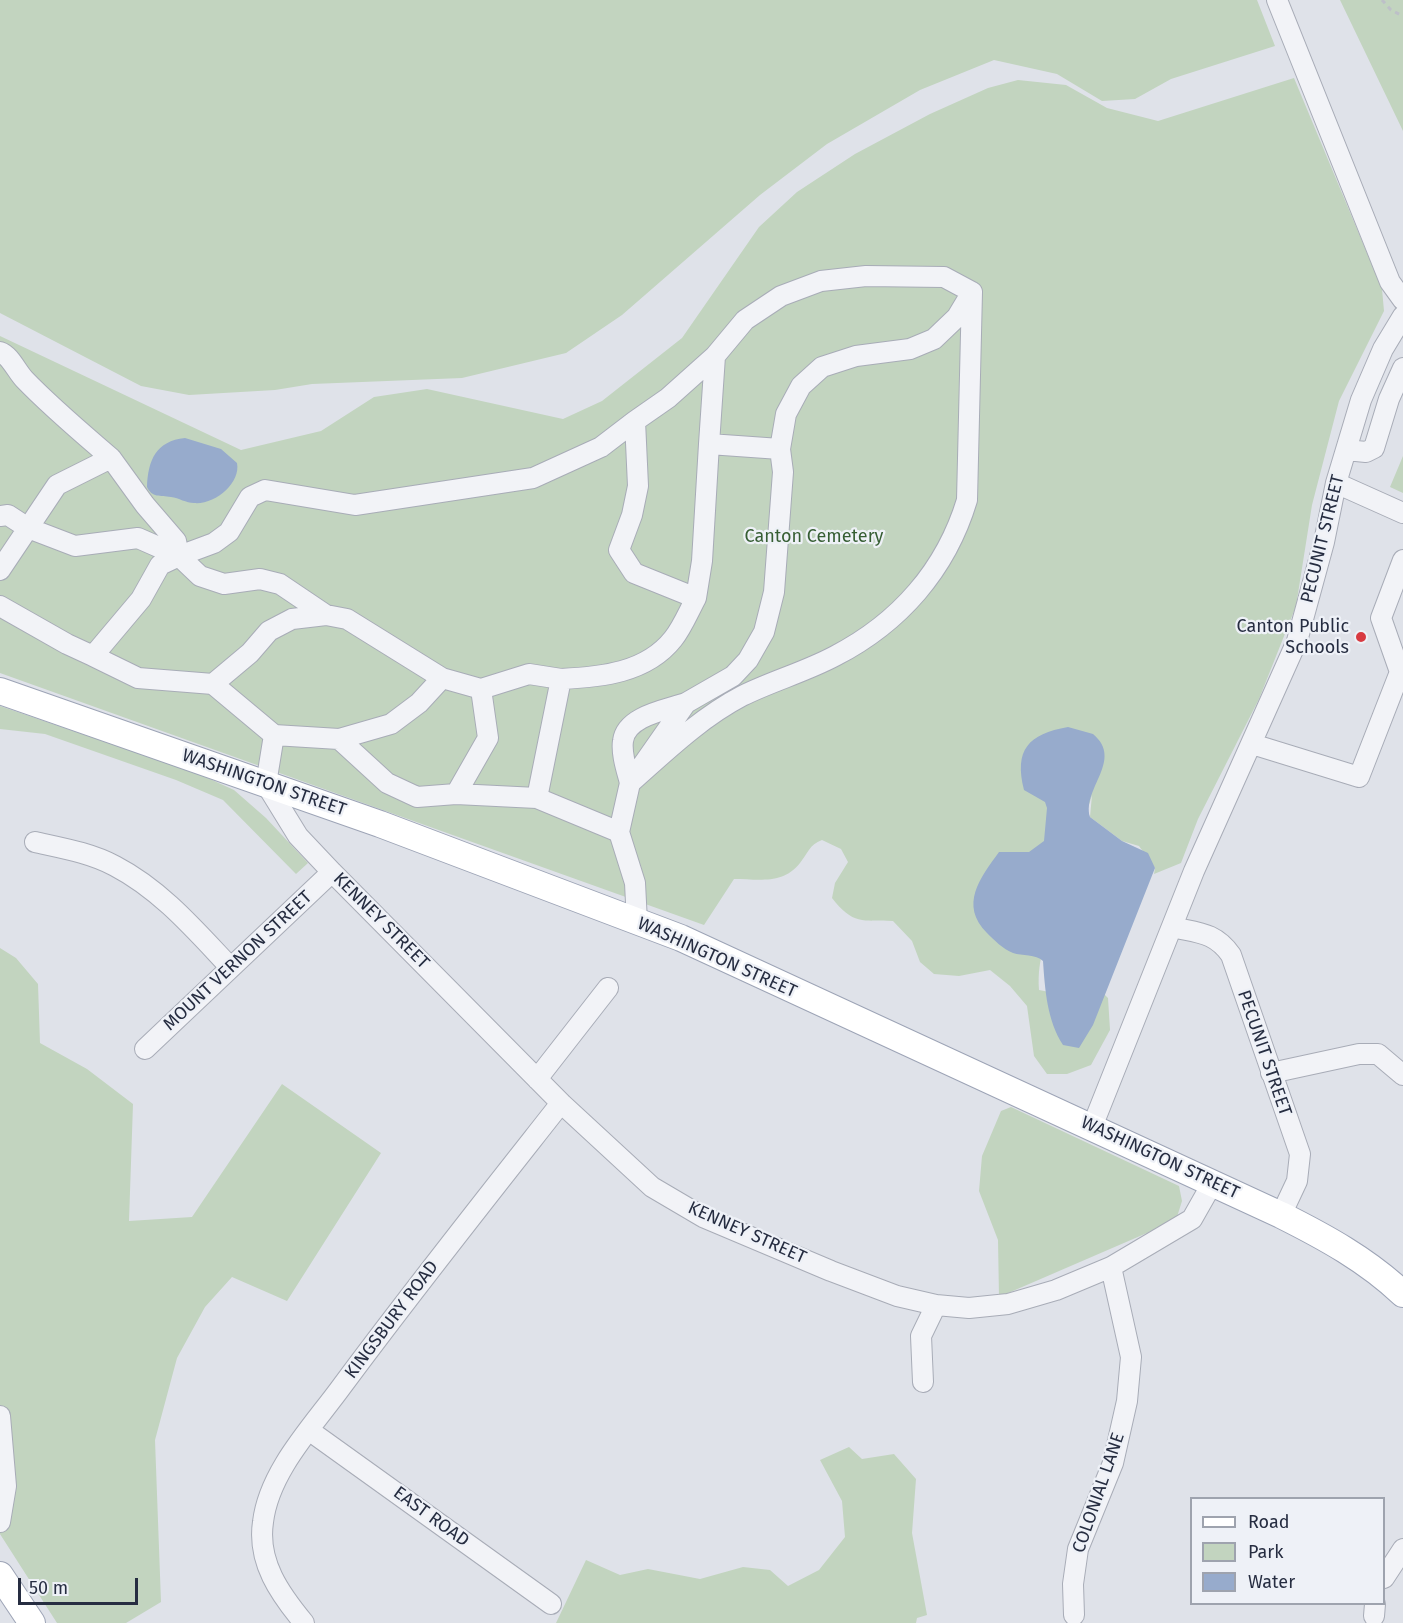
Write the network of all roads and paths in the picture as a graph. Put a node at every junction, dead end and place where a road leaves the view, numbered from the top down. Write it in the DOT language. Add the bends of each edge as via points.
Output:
graph roads {
  1 [pos="1277,0"];
  2 [pos="1382,0"];
  3 [pos="1403,16"];
  4 [pos="972,292"];
  5 [pos="1403,300"];
  6 [pos="1403,316"];
  7 [pos="0,352"];
  8 [pos="715,356"];
  9 [pos="1403,368"];
  10 [pos="635,421"];
  11 [pos="709,444"];
  12 [pos="780,449"];
  13 [pos="1346,450"];
  14 [pos="111,458"];
  15 [pos="1336,483"];
  16 [pos="1403,513"];
  17 [pos="0,516"];
  18 [pos="28,528"];
  19 [pos="179,556"];
  20 [pos="1403,560"];
  21 [pos="0,570"];
  22 [pos="696,598"];
  23 [pos="0,606"];
  24 [pos="326,615"];
  25 [pos="93,656"];
  26 [pos="442,678"];
  27 [pos="561,679"];
  28 [pos="213,684"];
  29 [pos="481,688"];
  30 [pos="0,691"];
  31 [pos="686,703"];
  32 [pos="274,735"];
  33 [pos="339,739"];
  34 [pos="1252,744"];
  35 [pos="630,783"];
  36 [pos="266,784"];
  37 [pos="456,794"];
  38 [pos="537,798"];
  39 [pos="619,832"];
  40 [pos="35,842"];
  41 [pos="332,872"];
  42 [pos="637,922"];
  43 [pos="1172,927"];
  44 [pos="230,967"];
  45 [pos="608,988"];
  46 [pos="145,1049"];
  47 [pos="1271,1073"];
  48 [pos="1403,1075"];
  49 [pos="537,1079"];
  50 [pos="561,1103"];
  51 [pos="1092,1127"];
  52 [pos="1213,1182"];
  53 [pos="1281,1215"];
  54 [pos="1110,1267"];
  55 [pos="1403,1294"];
  56 [pos="936,1305"];
  57 [pos="923,1382"];
  58 [pos="0,1416"];
  59 [pos="310,1431"];
  60 [pos="0,1522"];
  61 [pos="1403,1549"];
  62 [pos="0,1575"];
  63 [pos="1385,1575"];
  64 [pos="551,1604"];
  65 [pos="1074,1615"];
  66 [pos="32,1623"];
  67 [pos="304,1623"];
  1 -- 5 [label="street" via="1390,282"];
  2 -- 3 [label="path"];
  4 -- 8 [label="street" via="944,277 866,276 821,281 781,296 745,320"];
  4 -- 12 [label="street" via="957,317 933,339 910,349 856,356 822,367 801,386 786,414"];
  4 -- 35 [label="street" via="967,500 959,528 915,597 880,630 834,657 741,696 682,736"];
  6 -- 13 [label="street, PECUNIT STREET" via="1374,370"];
  7 -- 14 [label="street" via="47,403"];
  8 -- 10 [label="street"];
  8 -- 11 [label="street"];
  9 -- 13 [label="street" via="1374,448 1366,452"];
  10 -- 19 [label="street" via="601,447 533,478 355,505 265,490 250,497 229,532 214,543"];
  10 -- 22 [label="street" via="638,486 619,550 634,573"];
  11 -- 12 [label="street"];
  11 -- 22 [label="street"];
  12 -- 31 [label="street" via="783,472 779,543 774,592 764,632 748,660 733,676"];
  13 -- 15 [label="street, PECUNIT STREET"];
  14 -- 18 [label="street" via="57,484"];
  14 -- 19 [label="street" via="176,541"];
  15 -- 16 [label="street"];
  15 -- 34 [label="street, PECUNIT STREET" via="1297,641"];
  17 -- 18 [label="street" via="8,516"];
  18 -- 19 [label="street" via="75,546 138,538"];
  18 -- 21 [label="street"];
  19 -- 24 [label="street" via="200,576 224,584 260,579 280,584"];
  19 -- 25 [label="street" via="160,565 141,599"];
  20 -- 34 [label="street" via="1381,618 1400,672 1359,777"];
  22 -- 27 [label="street" via="673,640 653,656 605,677"];
  23 -- 25 [label="street"];
  24 -- 26 [label="street" via="347,619"];
  24 -- 28 [label="street" via="292,619 269,631"];
  25 -- 28 [label="street" via="138,678"];
  26 -- 29 [label="street"];
  26 -- 33 [label="street" via="419,703 391,724"];
  27 -- 29 [label="street" via="530,674"];
  27 -- 38 [label="street"];
  28 -- 32 [label="street"];
  29 -- 37 [label="street" via="488,738"];
  30 -- 36 [label="main road, WASHINGTON STREET"];
  31 -- 35 [label="street"];
  31 -- 35 [label="street" via="645,718 625,733 622,748"];
  32 -- 33 [label="street"];
  32 -- 36 [label="street"];
  33 -- 37 [label="street" via="387,783 417,797"];
  34 -- 43 [label="street, PECUNIT STREET"];
  35 -- 39 [label="street"];
  36 -- 41 [label="street, KENNEY STREET" via="298,836"];
  36 -- 42 [label="main road, WASHINGTON STREET"];
  37 -- 38 [label="street"];
  38 -- 39 [label="street"];
  39 -- 42 [label="street" via="635,883"];
  40 -- 44 [label="street" via="115,866 146,884"];
  41 -- 44 [label="street, MOUNT VERNON STREET"];
  41 -- 49 [label="street, KENNEY STREET"];
  42 -- 51 [label="main road, WASHINGTON STREET" via="681,938"];
  43 -- 47 [label="street, PECUNIT STREET" via="1212,936 1231,955"];
  43 -- 51 [label="street, PECUNIT STREET"];
  44 -- 46 [label="street, MOUNT VERNON STREET"];
  45 -- 49 [label="street"];
  47 -- 48 [label="street" via="1359,1054 1378,1054"];
  47 -- 53 [label="street, PECUNIT STREET" via="1300,1154 1297,1180"];
  49 -- 50 [label="street, KENNEY STREET"];
  50 -- 56 [label="street, KENNEY STREET" via="652,1187 703,1217 897,1296"];
  50 -- 59 [label="street, KINGSBURY ROAD" via="399,1309"];
  51 -- 52 [label="main road, WASHINGTON STREET"];
  52 -- 53 [label="main road, WASHINGTON STREET"];
  52 -- 54 [label="street, KENNEY STREET" via="1192,1219"];
  53 -- 55 [label="main road, WASHINGTON STREET" via="1339,1244"];
  54 -- 56 [label="street, KENNEY STREET" via="1056,1290 1008,1304 969,1308"];
  54 -- 65 [label="street, COLONIAL LANE" via="1131,1357 1127,1401 1113,1464 1078,1549"];
  56 -- 57 [label="street" via="921,1336"];
  58 -- 60 [label="street" via="6,1485"];
  59 -- 64 [label="street, EAST ROAD"];
  59 -- 67 [label="street, KINGSBURY ROAD" via="270,1491 262,1522 263,1555 271,1576"];
  61 -- 63 [label="street"];
  62 -- 66 [label="main road"];
}
